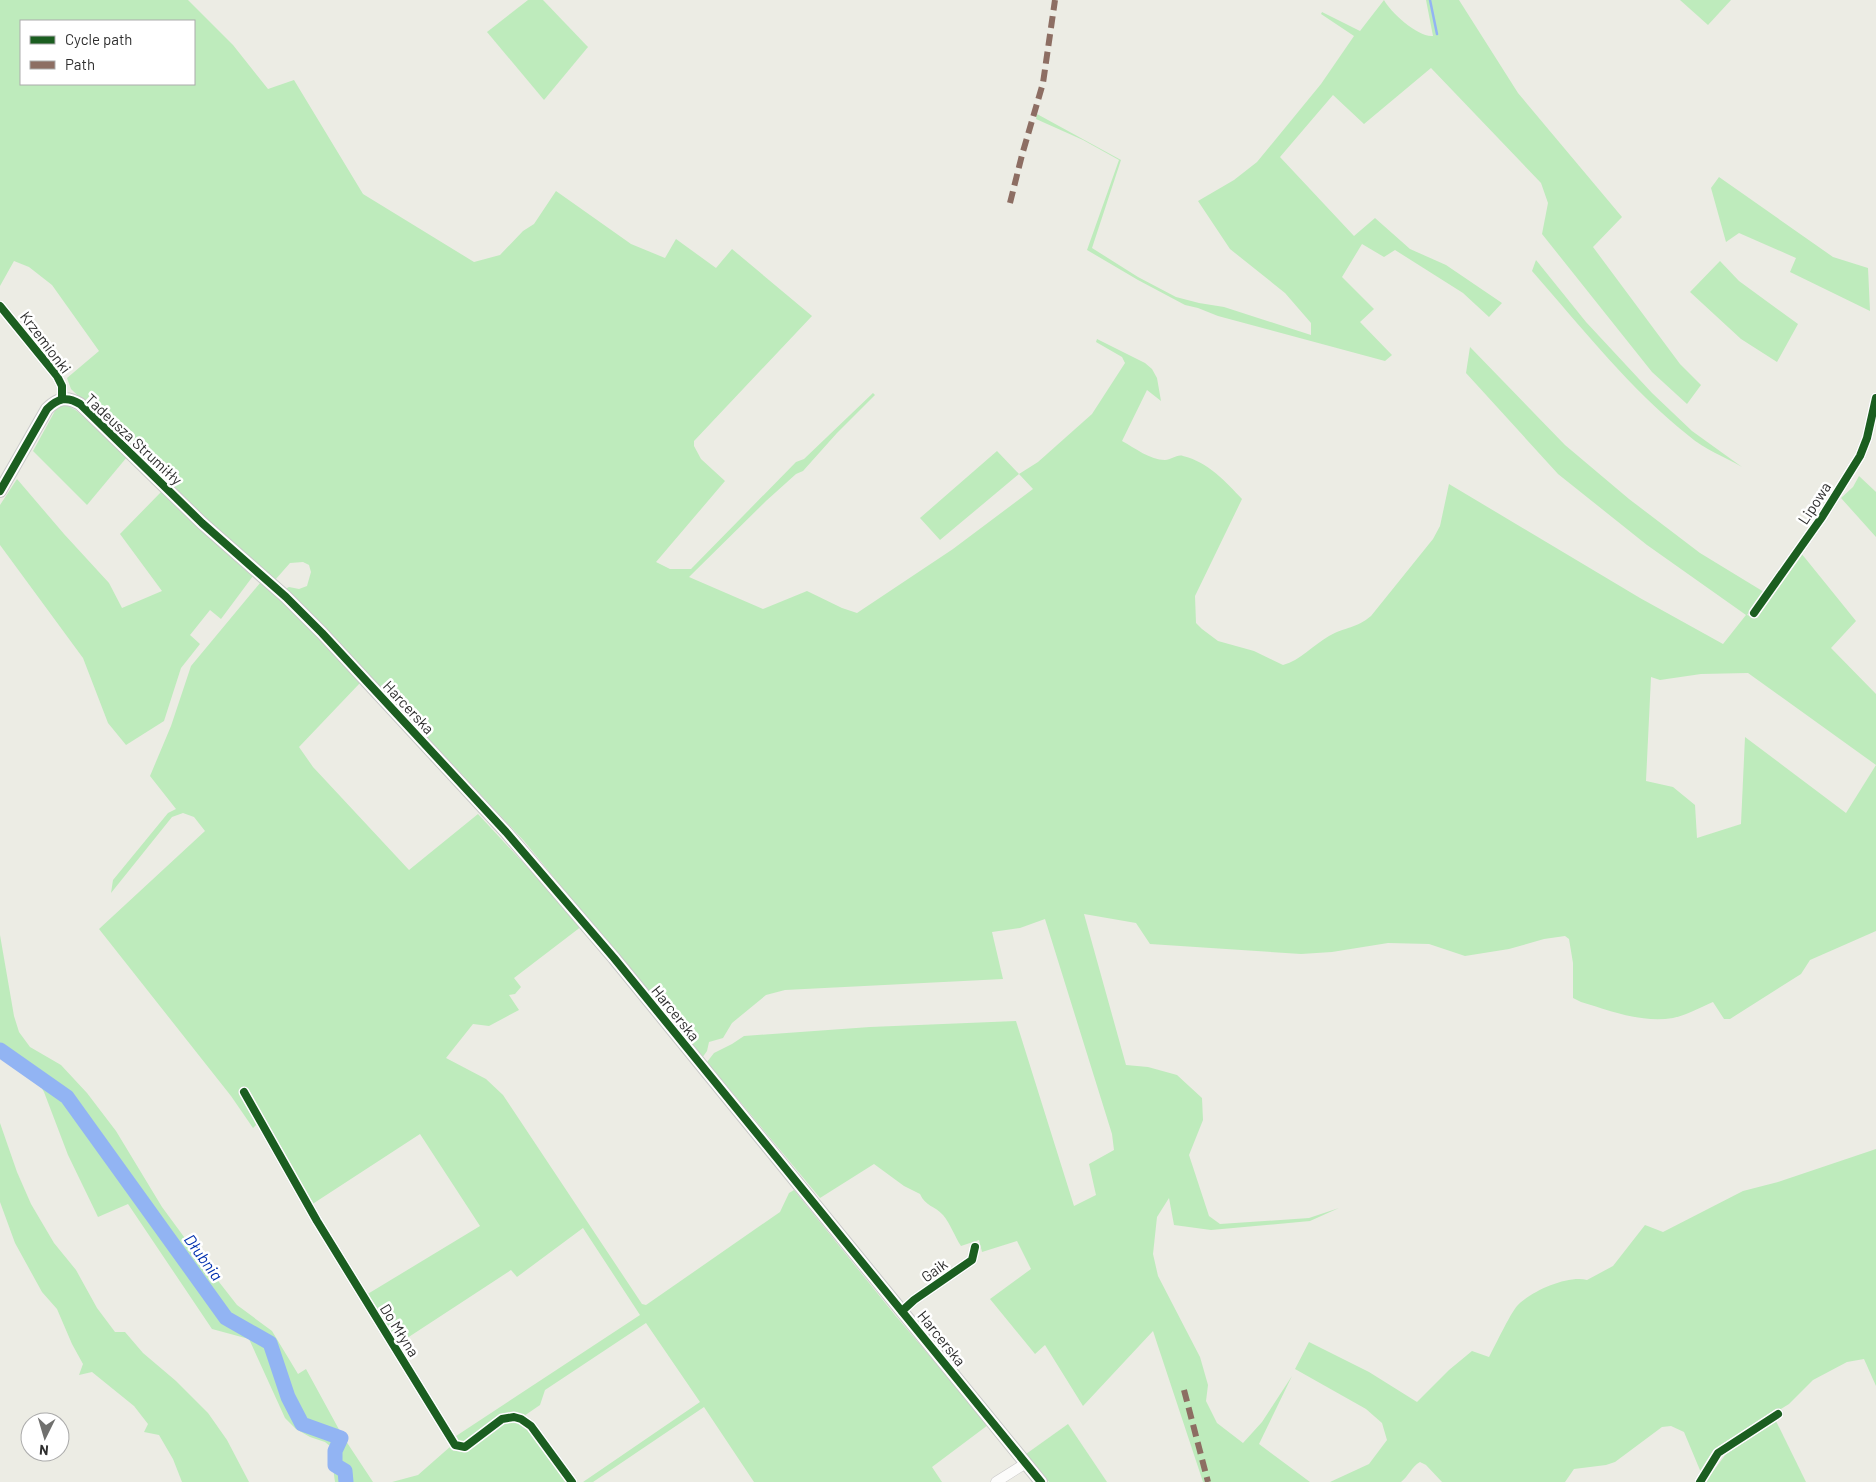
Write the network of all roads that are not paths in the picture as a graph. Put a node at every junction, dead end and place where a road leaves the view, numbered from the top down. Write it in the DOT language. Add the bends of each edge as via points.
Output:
graph roads {
  1 [pos="0,306"];
  2 [pos="62,398"];
  3 [pos="1876,398"];
  4 [pos="0,491"];
  5 [pos="267,581"];
  6 [pos="1754,613"];
  7 [pos="244,1092"];
  8 [pos="975,1247"];
  9 [pos="902,1311"];
  10 [pos="1778,1414"];
  11 [pos="1026,1463"];
  12 [pos="572,1482"];
  13 [pos="996,1482"];
  14 [pos="1041,1482"];
  15 [pos="1700,1482"];
  1 -- 2 [label="street, Krzemionki" via="58,376"];
  2 -- 4 [label="street, Tadeusza Strumiłły" via="47,409"];
  2 -- 5 [label="street, Tadeusza Strumiłły" via="70,398 80,404 202,523"];
  3 -- 6 [label="street, Lipowa" via="1860,456 1822,517"];
  5 -- 9 [label="street, Harcerska" via="322,633 506,832"];
  7 -- 12 [label="street, Do Młyna" via="317,1221 455,1446 465,1447 502,1419 521,1419 531,1426"];
  8 -- 9 [label="street, Gaik" via="972,1260"];
  9 -- 11 [label="street, Harcerska"];
  10 -- 15 [label="street" via="1718,1453"];
  11 -- 13 [label="street"];
  11 -- 14 [label="street, Harcerska"];
}
